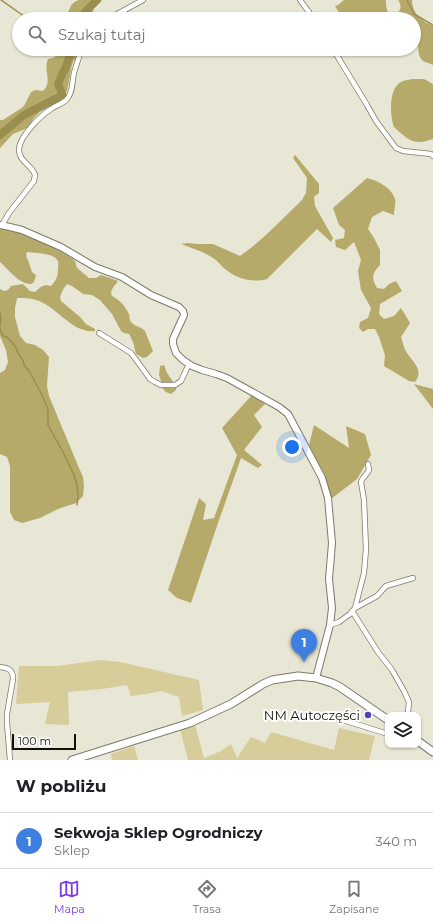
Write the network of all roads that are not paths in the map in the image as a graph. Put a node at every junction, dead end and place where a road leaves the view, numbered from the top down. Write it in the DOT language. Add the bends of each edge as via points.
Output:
graph roads {
  1 [pos="143,0"];
  2 [pos="300,0"];
  3 [pos="121,12"];
  4 [pos="309,12"];
  5 [pos="80,56"];
  6 [pos="337,56"];
  7 [pos="433,156"];
  8 [pos="1,225"];
  9 [pos="99,333"];
  10 [pos="189,364"];
  11 [pos="368,464"];
  12 [pos="413,578"];
  13 [pos="354,609"];
  14 [pos="330,625"];
  15 [pos="0,667"];
  16 [pos="316,678"];
  17 [pos="408,712"];
  18 [pos="385,718"];
  19 [pos="343,720"];
  20 [pos="385,733"];
  21 [pos="421,743"];
  22 [pos="433,752"];
  23 [pos="10,760"];
  24 [pos="72,760"];
  1 -- 3 [label="street"];
  2 -- 4 [label="street"];
  5 -- 8 [label="street" via="70,96 38,119 20,142 20,157 35,175 34,181"];
  6 -- 7 [label="street" via="376,121 396,148"];
  8 -- 10 [label="street" via="22,230 60,247 95,267 122,277 151,295 179,307 184,315 173,344 176,353"];
  9 -- 10 [label="street" via="132,353 150,379 158,383 174,385 182,381"];
  10 -- 14 [label="street" via="227,378 288,414 322,478 328,498 332,543"];
  11 -- 13 [label="street" via="369,470 361,482 366,559"];
  12 -- 13 [label="street" via="386,586 376,596"];
  13 -- 14 [label="street" via="339,622"];
  13 -- 17 [label="street" via="404,691 409,702"];
  14 -- 16 [label="street"];
  15 -- 23 [label="street" via="9,669 13,674 7,714"];
  16 -- 18 [label="main road" via="340,687"];
  16 -- 24 [label="main road" via="298,676 272,680 208,715"];
  19 -- 20 [label="street"];
  21 -- 22 [label="main road"];
}
